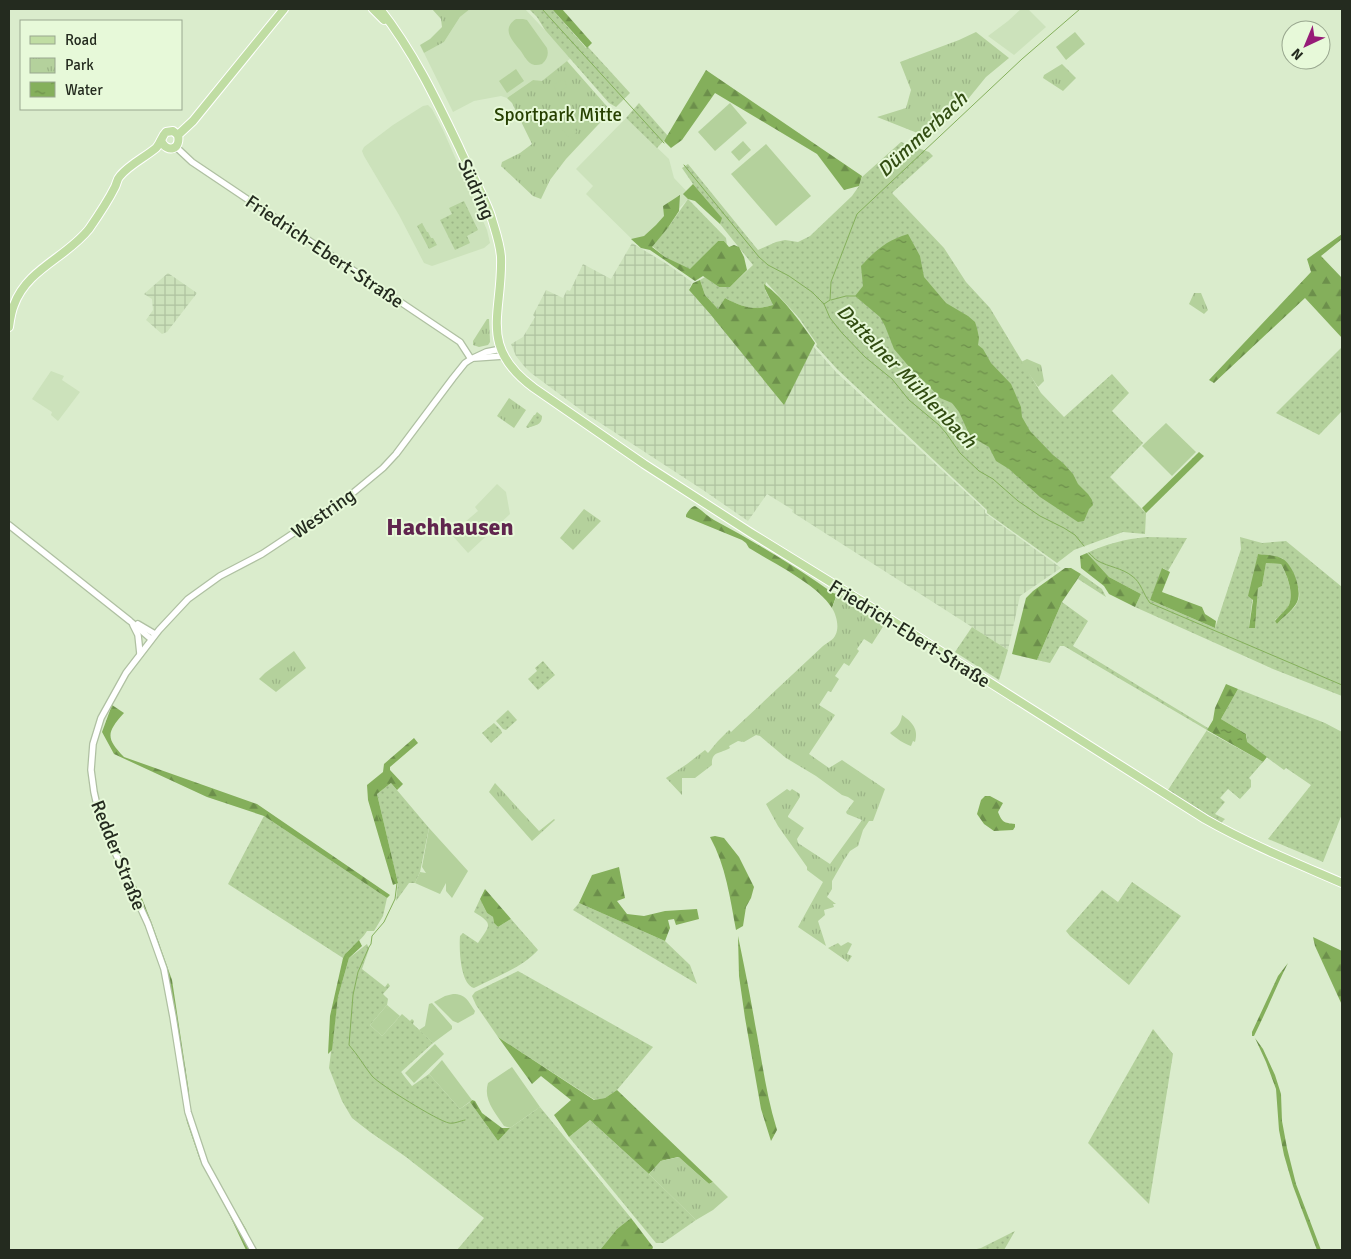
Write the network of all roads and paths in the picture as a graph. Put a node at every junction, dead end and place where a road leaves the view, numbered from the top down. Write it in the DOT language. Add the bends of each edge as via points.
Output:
graph roads {
  1 [pos="284,9"];
  2 [pos="373,9"];
  3 [pos="380,9"];
  4 [pos="404,42"];
  5 [pos="178,135"];
  6 [pos="163,144"];
  7 [pos="176,147"];
  8 [pos="9,328"];
  9 [pos="502,353"];
  10 [pos="471,359"];
  11 [pos="9,525"];
  12 [pos="130,621"];
  13 [pos="155,634"];
  14 [pos="140,654"];
  15 [pos="1342,883"];
  16 [pos="253,1250"];
  1 -- 5 [label="main road"];
  2 -- 4 [label="main road, Südring"];
  3 -- 4 [label="main road, Südring"];
  4 -- 9 [label="main road, Südring" via="434,96 490,214 501,256 496,325"];
  5 -- 6 [label="main road" via="173,131 166,132 162,136"];
  5 -- 7 [label="main road"];
  6 -- 7 [label="main road" via="170,149"];
  6 -- 8 [label="main road" via="119,176 88,230 25,284 14,303"];
  7 -- 10 [label="street, Friedrich-Ebert-Straße" via="192,162 460,342"];
  9 -- 10 [label="street, Westring" via="486,352"];
  9 -- 15 [label="main road, Friedrich-Ebert-Straße" via="525,381 666,478 1204,819"];
  10 -- 13 [label="street, Westring" via="460,368 384,468 314,520 197,592"];
  11 -- 12 [label="street"];
  12 -- 13 [label="street"];
  12 -- 14 [label="street" via="138,635"];
  13 -- 14 [label="street, Redder Straße"];
  14 -- 16 [label="street, Redder Straße" via="101,718 93,744 91,770 94,792 99,814 148,924 164,969 188,1112 205,1162"];
}
